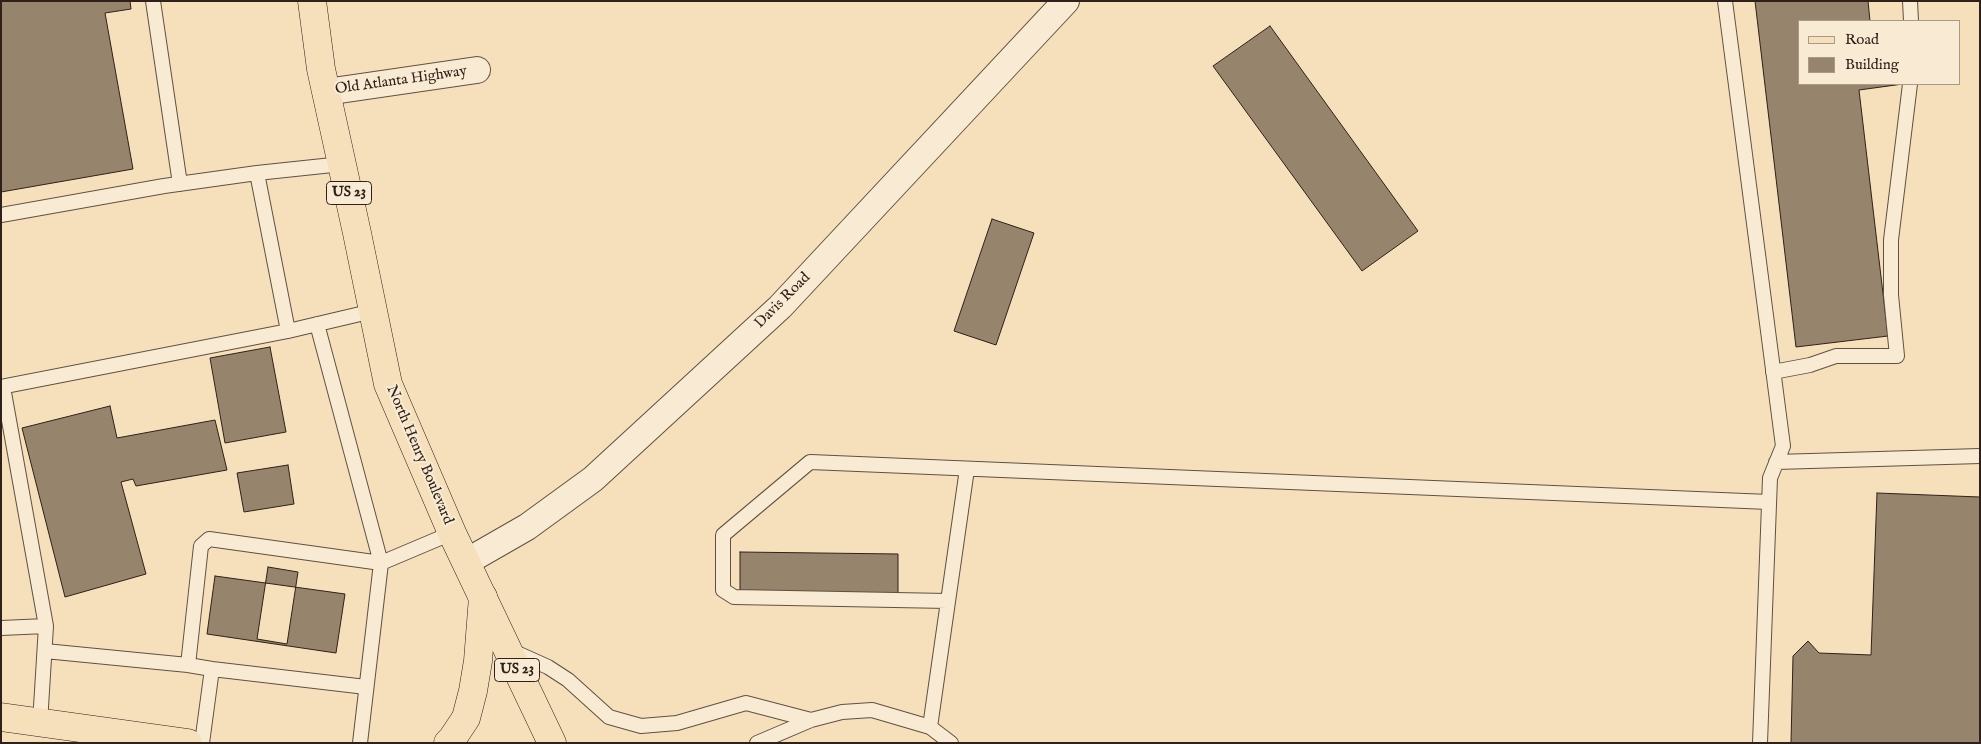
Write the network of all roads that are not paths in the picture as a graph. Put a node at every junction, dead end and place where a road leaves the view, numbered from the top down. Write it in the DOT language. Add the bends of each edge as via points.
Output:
graph roads {
  1 [pos="153,1"];
  2 [pos="312,1"];
  3 [pos="1066,1"];
  4 [pos="1725,1"];
  5 [pos="1910,1"];
  6 [pos="1911,20"];
  7 [pos="477,70"];
  8 [pos="1910,85"];
  9 [pos="326,92"];
  10 [pos="342,164"];
  11 [pos="257,173"];
  12 [pos="180,184"];
  13 [pos="1,215"];
  14 [pos="373,311"];
  15 [pos="317,324"];
  16 [pos="288,331"];
  17 [pos="1773,372"];
  18 [pos="2,387"];
  19 [pos="1980,456"];
  20 [pos="1776,462"];
  21 [pos="967,468"];
  22 [pos="1769,502"];
  23 [pos="452,533"];
  24 [pos="466,562"];
  25 [pos="381,563"];
  26 [pos="483,597"];
  27 [pos="948,602"];
  28 [pos="46,626"];
  29 [pos="1,628"];
  30 [pos="506,648"];
  31 [pos="45,651"];
  32 [pos="188,665"];
  33 [pos="212,670"];
  34 [pos="366,687"];
  35 [pos="1,717"];
  36 [pos="811,720"];
  37 [pos="40,723"];
  38 [pos="930,727"];
  39 [pos="72,735"];
  40 [pos="188,743"];
  41 [pos="202,743"];
  42 [pos="360,743"];
  43 [pos="448,743"];
  44 [pos="552,743"];
  45 [pos="757,743"];
  46 [pos="951,743"];
  47 [pos="1760,743"];
  1 -- 12 [label="lane"];
  2 -- 9 [label="main road, North Henry Boulevard / US 23"];
  3 -- 24 [label="street, Davis Road" via="780,307 594,479 527,527"];
  4 -- 17 [label="lane"];
  5 -- 6 [label="lane"];
  7 -- 9 [label="street, Old Atlanta Highway"];
  8 -- 17 [label="lane" via="1891,240 1891,295 1897,356 1836,356"];
  9 -- 10 [label="main road, North Henry Boulevard / US 23"];
  10 -- 11 [label="lane"];
  10 -- 14 [label="main road, North Henry Boulevard / US 23"];
  11 -- 12 [label="lane"];
  11 -- 16 [label="lane"];
  12 -- 13 [label="lane"];
  14 -- 15 [label="lane"];
  14 -- 23 [label="main road, North Henry Boulevard / US 23" via="388,384"];
  15 -- 16 [label="lane"];
  15 -- 25 [label="lane"];
  16 -- 18 [label="lane"];
  17 -- 20 [label="lane" via="1783,446"];
  18 -- 28 [label="lane"];
  19 -- 20 [label="lane"];
  20 -- 22 [label="lane" via="1770,478"];
  21 -- 22 [label="lane"];
  21 -- 27 [label="lane"];
  21 -- 27 [label="lane" via="810,462 724,534 724,590 734,597"];
  22 -- 47 [label="lane"];
  23 -- 24 [label="main road, North Henry Boulevard / US 23"];
  23 -- 25 [label="lane"];
  24 -- 26 [label="main road, North Henry Boulevard / US 23"];
  25 -- 32 [label="lane" via="209,539 201,546"];
  25 -- 34 [label="lane"];
  26 -- 30 [label="main road, North Henry Boulevard / US 23"];
  26 -- 43 [label="main road" via="473,691 466,718"];
  27 -- 38 [label="lane"];
  28 -- 29 [label="lane"];
  28 -- 31 [label="lane"];
  30 -- 36 [label="lane" via="568,680 609,717 641,726 677,723 746,704"];
  30 -- 44 [label="main road, North Henry Boulevard / US 23"];
  31 -- 32 [label="lane"];
  31 -- 37 [label="lane"];
  32 -- 33 [label="lane"];
  33 -- 34 [label="lane"];
  33 -- 41 [label="lane"];
  34 -- 42 [label="lane"];
  35 -- 37 [label="main road"];
  36 -- 38 [label="lane" via="842,712 872,710"];
  36 -- 45 [label="lane"];
  37 -- 39 [label="main road"];
  38 -- 46 [label="lane"];
  39 -- 40 [label="main road"];
}
